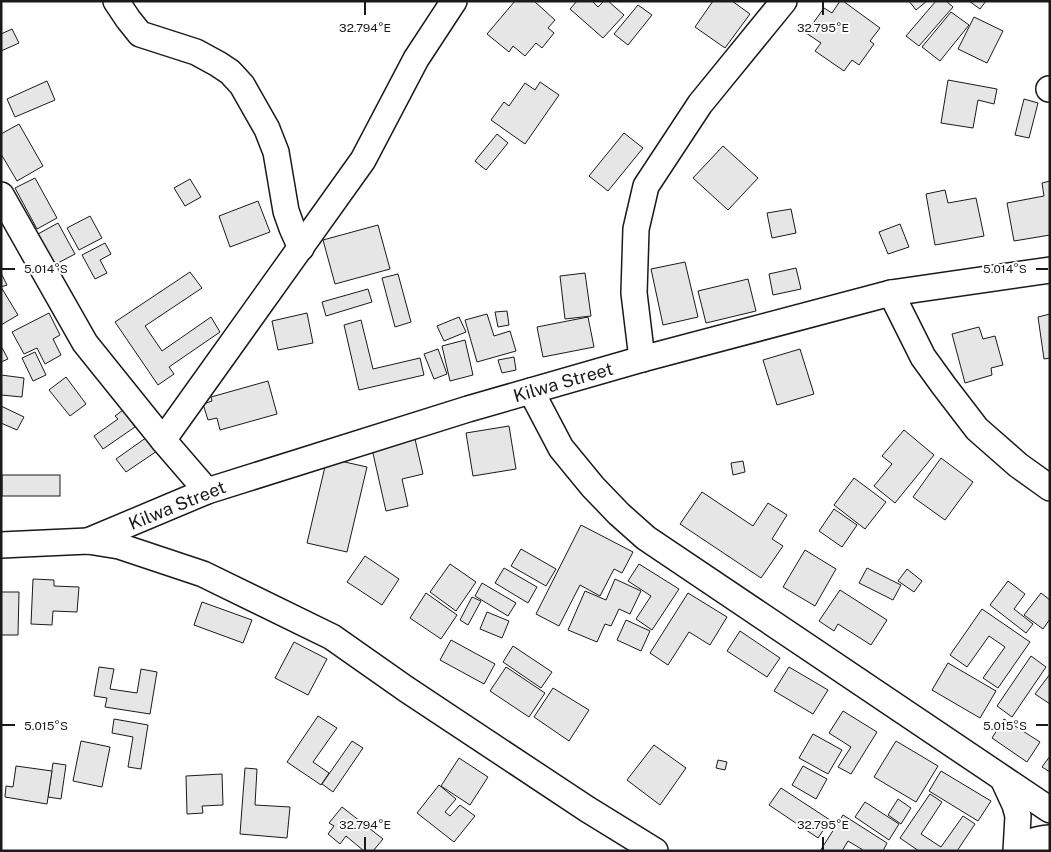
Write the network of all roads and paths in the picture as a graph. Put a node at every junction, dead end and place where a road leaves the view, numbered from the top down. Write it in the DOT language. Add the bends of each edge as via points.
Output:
graph roads {
  1 [pos="116,1"];
  2 [pos="454,1"];
  3 [pos="784,1"];
  4 [pos="1,196"];
  5 [pos="300,248"];
  6 [pos="1050,270"];
  7 [pos="891,293"];
  8 [pos="642,360"];
  9 [pos="532,390"];
  10 [pos="163,440"];
  11 [pos="1050,488"];
  12 [pos="207,491"];
  13 [pos="88,541"];
  14 [pos="1,545"];
  15 [pos="1003,779"];
  16 [pos="1050,810"];
  17 [pos="1050,838"];
  18 [pos="655,851"];
  19 [pos="1016,851"];
  1 -- 5 [label="street" via="140,34 196,52 230,72 242,85 276,152 286,211"];
  2 -- 5 [label="street" via="416,59 363,160"];
  3 -- 8 [label="street" via="700,104 646,186 636,229 634,293"];
  4 -- 10 [label="street" via="85,343"];
  5 -- 10 [label="street"];
  6 -- 7 [label="street, Kilwa Street"];
  7 -- 8 [label="street, Kilwa Street"];
  7 -- 11 [label="street" via="923,357 977,429"];
  8 -- 9 [label="street, Kilwa Street"];
  9 -- 12 [label="street, Kilwa Street"];
  9 -- 15 [label="street" via="561,448 593,487 646,538"];
  10 -- 12 [label="street"];
  12 -- 13 [label="street, Kilwa Street"];
  13 -- 14 [label="street"];
  13 -- 18 [label="street" via="119,546 203,574 332,637 422,700"];
  15 -- 16 [label="street"];
  15 -- 19 [label="street" via="1018,816"];
  17 -- 19 [label="street" via="1029,842"];
}
